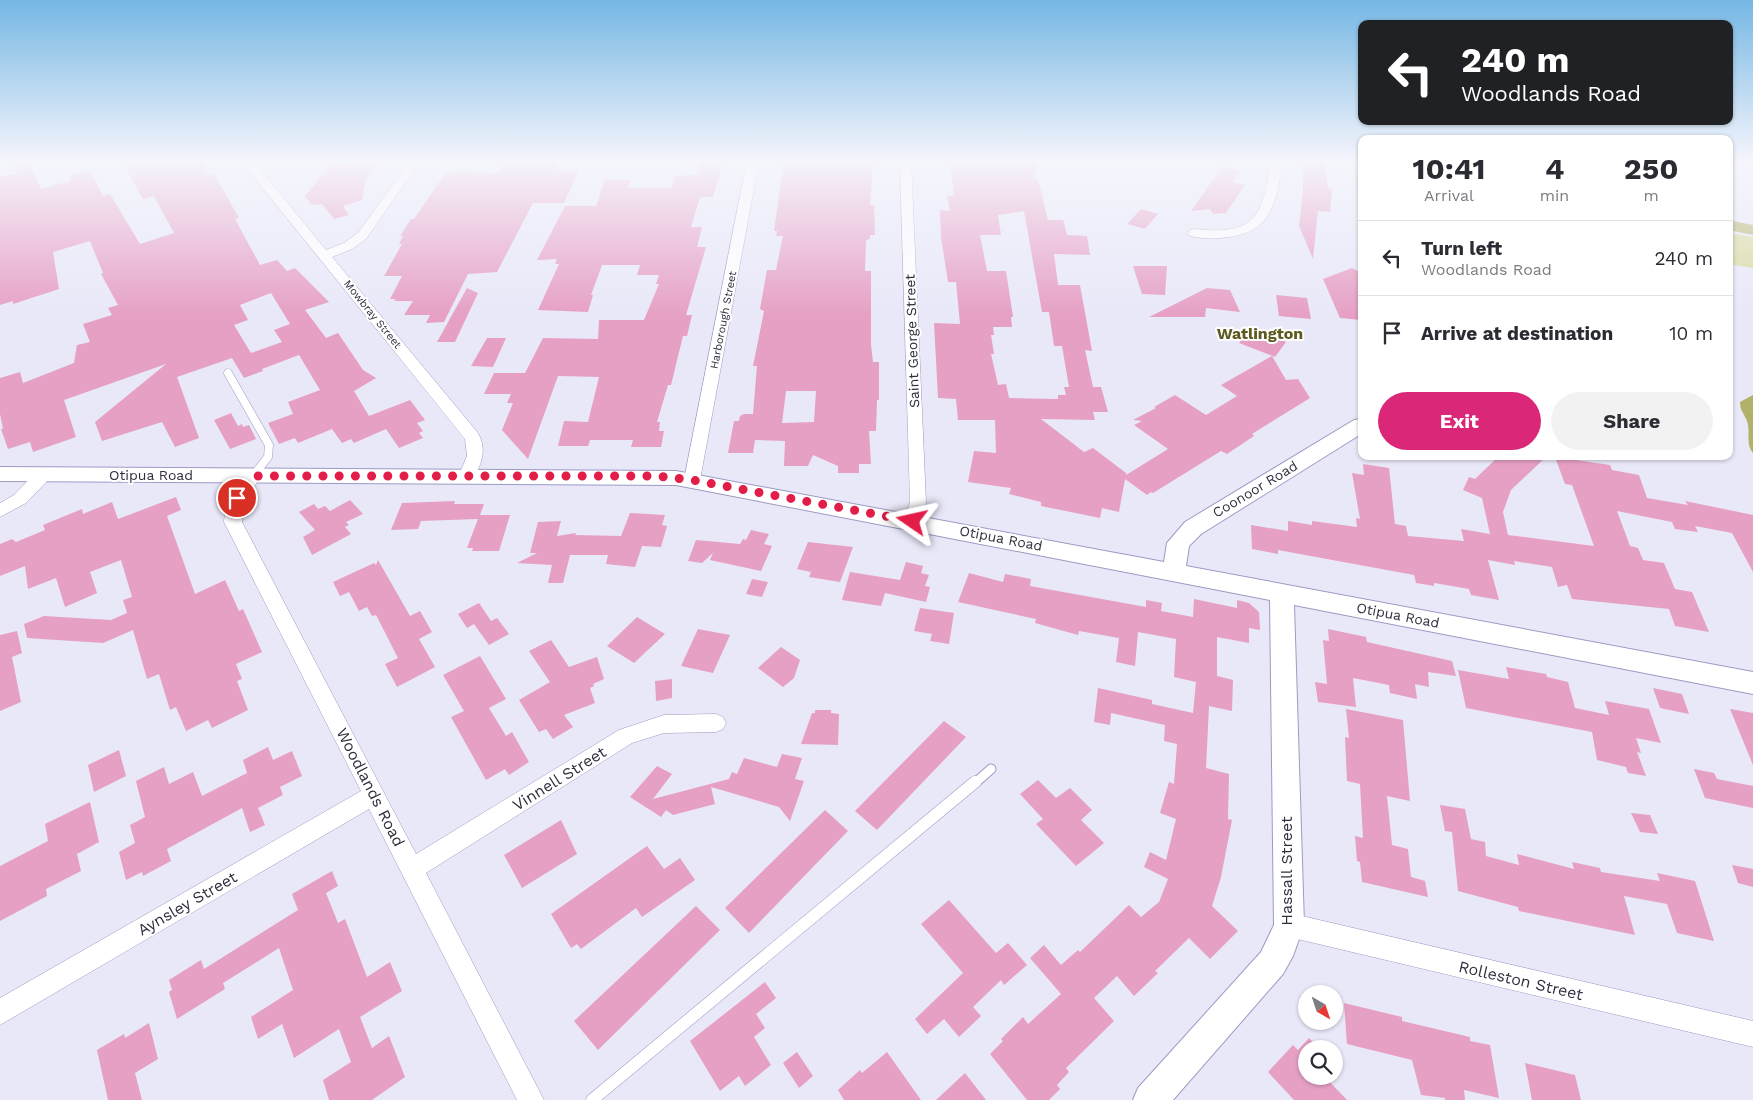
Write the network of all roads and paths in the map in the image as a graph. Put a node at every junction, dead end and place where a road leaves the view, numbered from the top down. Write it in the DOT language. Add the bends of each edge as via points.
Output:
graph roads {
  1 [pos="290,212"];
  2 [pos="379,212"];
  3 [pos="743,212"];
  4 [pos="907,212"];
  5 [pos="1264,212"];
  6 [pos="1194,233"];
  7 [pos="325,255"];
  8 [pos="228,372"];
  9 [pos="1358,427"];
  10 [pos="0,474"];
  11 [pos="44,474"];
  12 [pos="467,475"];
  13 [pos="253,476"];
  14 [pos="692,480"];
  15 [pos="0,511"];
  16 [pos="912,521"];
  17 [pos="1174,572"];
  18 [pos="1282,593"];
  19 [pos="1753,683"];
  20 [pos="716,723"];
  21 [pos="991,769"];
  22 [pos="375,794"];
  23 [pos="413,868"];
  24 [pos="1289,926"];
  25 [pos="0,1012"];
  26 [pos="1753,1034"];
  27 [pos="531,1100"];
  28 [pos="592,1100"];
  29 [pos="1150,1100"];
  1 -- 7 [label="street, Mowbray Street"];
  2 -- 7 [label="street" via="362,236 348,246"];
  3 -- 14 [label="street, Harborough Street"];
  4 -- 16 [label="street, Saint George Street" via="918,503"];
  5 -- 6 [label="street" via="1260,219 1237,232 1220,235"];
  7 -- 12 [label="street, Mowbray Street" via="472,437 476,446 475,458"];
  8 -- 13 [label="lane" via="269,446 268,458"];
  9 -- 17 [label="street, Coonoor Road" via="1193,528 1178,543"];
  10 -- 11 [label="street, Otipua Road"];
  11 -- 13 [label="street, Otipua Road"];
  11 -- 15 [label="street" via="20,499"];
  12 -- 13 [label="street, Otipua Road"];
  12 -- 14 [label="street, Otipua Road" via="657,476"];
  13 -- 22 [label="street, Woodlands Road" via="237,498 232,510 233,522"];
  14 -- 16 [label="street, Otipua Road"];
  16 -- 17 [label="street, Otipua Road"];
  17 -- 18 [label="street, Otipua Road"];
  18 -- 19 [label="street, Otipua Road"];
  18 -- 24 [label="street, Hassall Street"];
  20 -- 23 [label="street, Vinnell Street" via="664,724 626,736"];
  21 -- 28 [label="lane"];
  22 -- 23 [label="street, Woodlands Road"];
  22 -- 25 [label="street, Aynsley Street"];
  23 -- 27 [label="street, Woodlands Road"];
  24 -- 26 [label="street, Rolleston Street"];
  24 -- 29 [label="street, Hassall Street" via="1272,963"];
}
